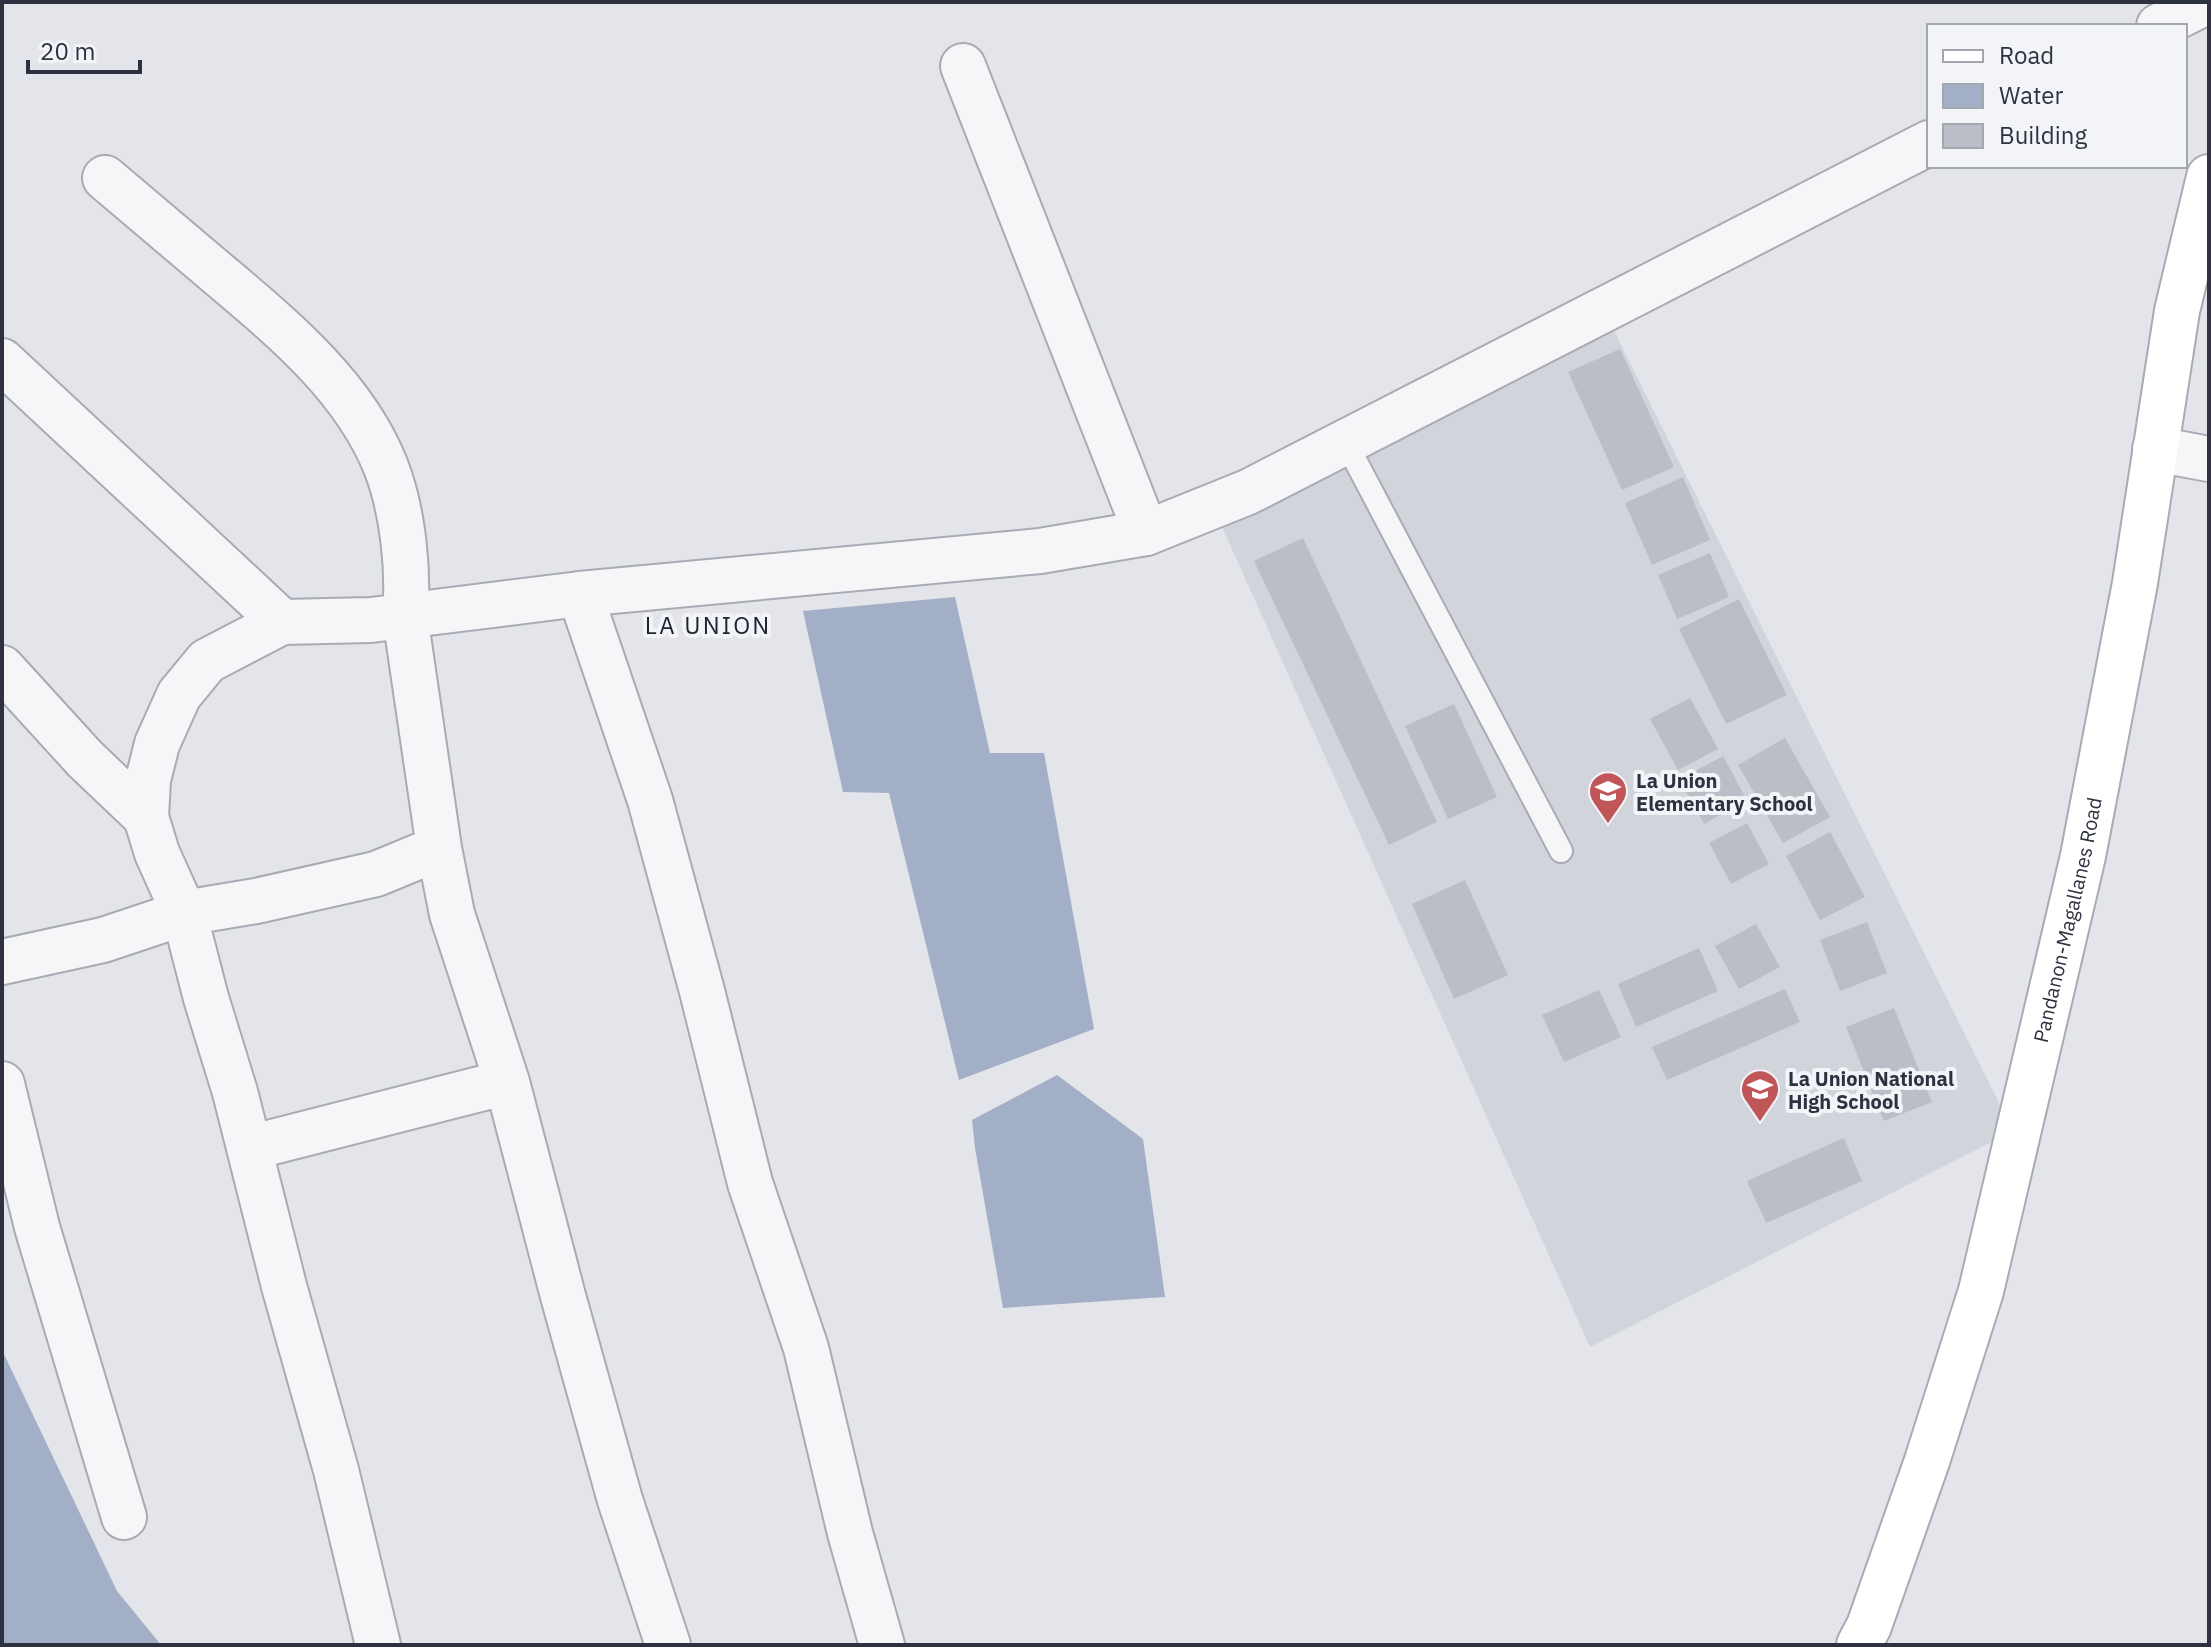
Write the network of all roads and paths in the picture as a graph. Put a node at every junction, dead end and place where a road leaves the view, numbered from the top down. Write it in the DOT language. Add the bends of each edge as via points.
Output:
graph roads {
  1 [pos="2206,2"];
  2 [pos="2163,24"];
  3 [pos="963,66"];
  4 [pos="1927,144"];
  5 [pos="2209,177"];
  6 [pos="105,178"];
  7 [pos="2,361"];
  8 [pos="1345,441"];
  9 [pos="2155,449"];
  10 [pos="2209,459"];
  11 [pos="1146,533"];
  12 [pos="580,594"];
  13 [pos="405,616"];
  14 [pos="282,622"];
  15 [pos="2,668"];
  16 [pos="146,817"];
  17 [pos="439,848"];
  18 [pos="1561,851"];
  19 [pos="184,913"];
  20 [pos="2,962"];
  21 [pos="507,1082"];
  22 [pos="2,1084"];
  23 [pos="249,1148"];
  24 [pos="124,1517"];
  25 [pos="378,1645"];
  26 [pos="668,1645"];
  27 [pos="882,1645"];
  28 [pos="1859,1645"];
  1 -- 2 [label="street"];
  3 -- 11 [label="street"];
  4 -- 8 [label="street"];
  5 -- 9 [label="main road, Pandanon-Magallanes Road" via="2177,311"];
  6 -- 13 [label="street" via="263,312 316,362 356,411 386,467 402,533 408,582"];
  7 -- 14 [label="street"];
  8 -- 11 [label="street" via="1248,492"];
  8 -- 18 [label="lane"];
  9 -- 10 [label="street"];
  9 -- 28 [label="main road, Pandanon-Magallanes Road" via="2083,856 1981,1291 1927,1461"];
  11 -- 12 [label="street" via="941,562"];
  12 -- 13 [label="street"];
  12 -- 27 [label="street" via="650,800 750,1183 806,1348"];
  13 -- 14 [label="street"];
  13 -- 17 [label="street"];
  14 -- 16 [label="street" via="207,661 179,695 157,744"];
  15 -- 16 [label="street"];
  16 -- 19 [label="street"];
  17 -- 19 [label="street" via="376,874"];
  17 -- 21 [label="street" via="452,914"];
  19 -- 20 [label="street" via="103,940"];
  19 -- 23 [label="street"];
  21 -- 23 [label="street"];
  21 -- 26 [label="street" via="620,1500"];
  22 -- 24 [label="street" via="37,1227"];
  23 -- 25 [label="street"];
}
